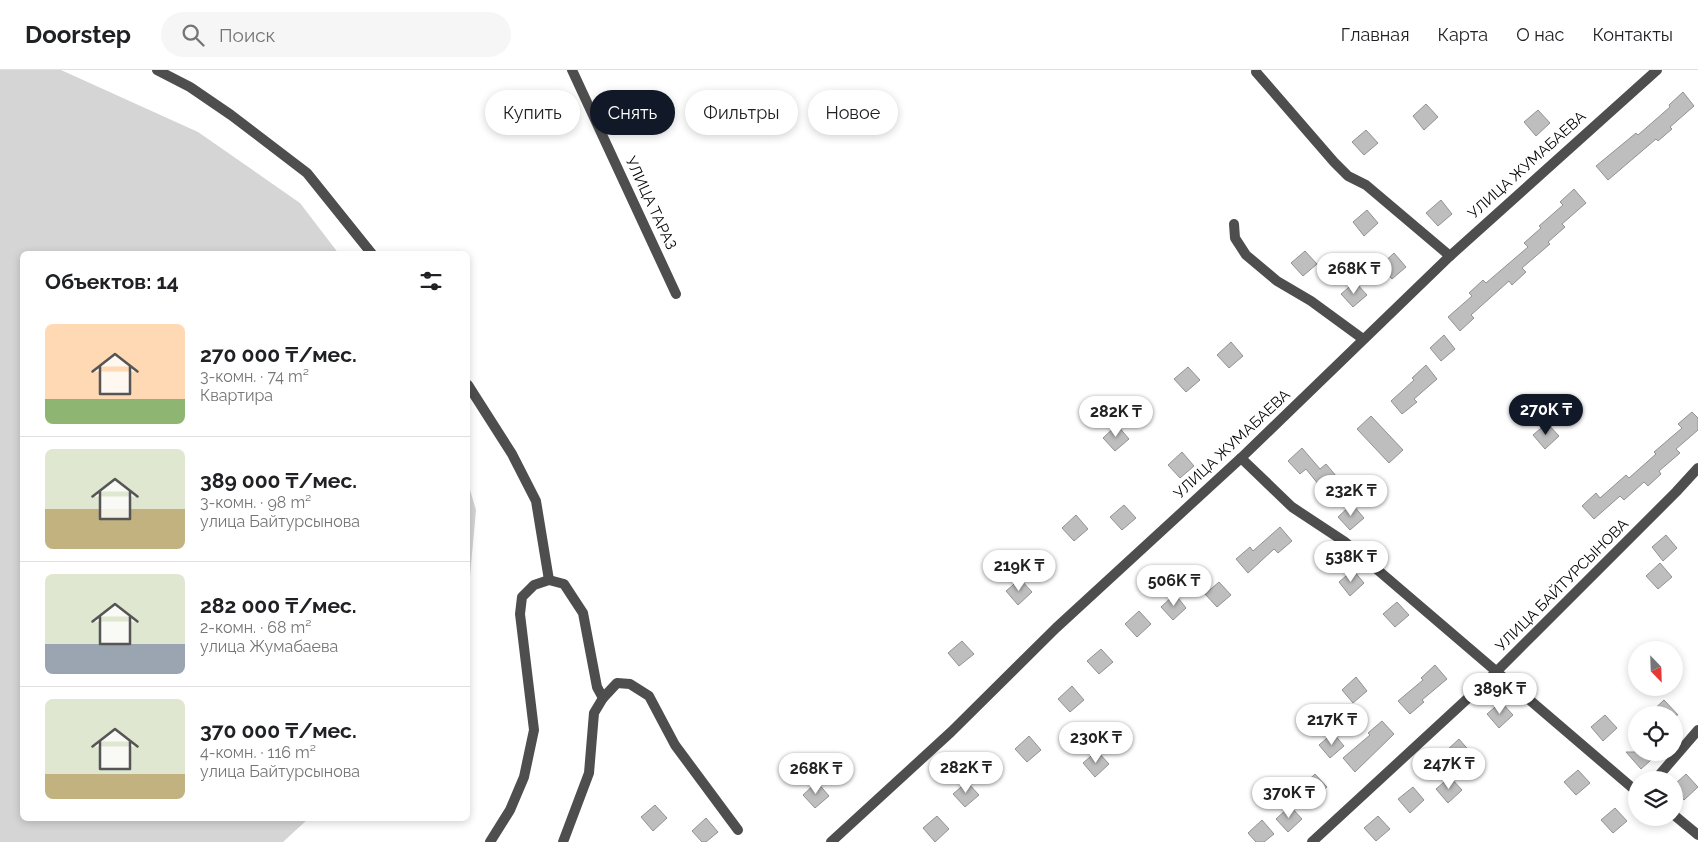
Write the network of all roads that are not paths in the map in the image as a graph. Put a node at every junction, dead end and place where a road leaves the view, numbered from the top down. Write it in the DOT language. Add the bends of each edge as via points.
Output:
graph roads {
  1 [pos="157,70"];
  2 [pos="572,70"];
  3 [pos="1657,70"];
  4 [pos="1256,72"];
  5 [pos="1234,224"];
  6 [pos="370,251"];
  7 [pos="1450,256"];
  8 [pos="676,294"];
  9 [pos="1363,339"];
  10 [pos="470,388"];
  11 [pos="1241,458"];
  12 [pos="1698,468"];
  13 [pos="549,580"];
  14 [pos="1496,672"];
  15 [pos="603,698"];
  16 [pos="1698,730"];
  17 [pos="1663,771"];
  18 [pos="1628,784"];
  19 [pos="1683,822"];
  20 [pos="738,830"];
  21 [pos="1698,834"];
  22 [pos="490,842"];
  23 [pos="564,842"];
  24 [pos="831,842"];
  25 [pos="1312,842"];
  1 -- 6 [label="street" via="190,87 231,115 307,173"];
  2 -- 8 [label="street, УЛИЦА ТАРАЗ"];
  3 -- 7 [label="street, УЛИЦА ЖУМАБАЕВА"];
  4 -- 7 [label="street" via="1348,176 1366,185"];
  5 -- 9 [label="street" via="1234,238 1246,255 1277,281"];
  7 -- 9 [label="street, УЛИЦА ЖУМАБАЕВА"];
  9 -- 11 [label="street, УЛИЦА ЖУМАБАЕВА"];
  10 -- 13 [label="street" via="512,454 536,501"];
  11 -- 14 [label="street" via="1292,506 1345,542"];
  11 -- 24 [label="street, УЛИЦА ЖУМАБАЕВА"];
  12 -- 14 [label="street, УЛИЦА БАЙТУРСЫНОВА"];
  13 -- 15 [label="street" via="564,584 583,613 597,687"];
  13 -- 22 [label="street" via="534,585 522,597 520,614 534,730 524,777 510,810"];
  14 -- 18 [label="street"];
  14 -- 25 [label="street, УЛИЦА БАЙТУРСЫНОВА"];
  15 -- 20 [label="street" via="617,683 630,684 649,696 675,745"];
  15 -- 23 [label="street" via="594,713 589,773"];
  16 -- 17 [label="street"];
  19 -- 21 [label="street"];
}
